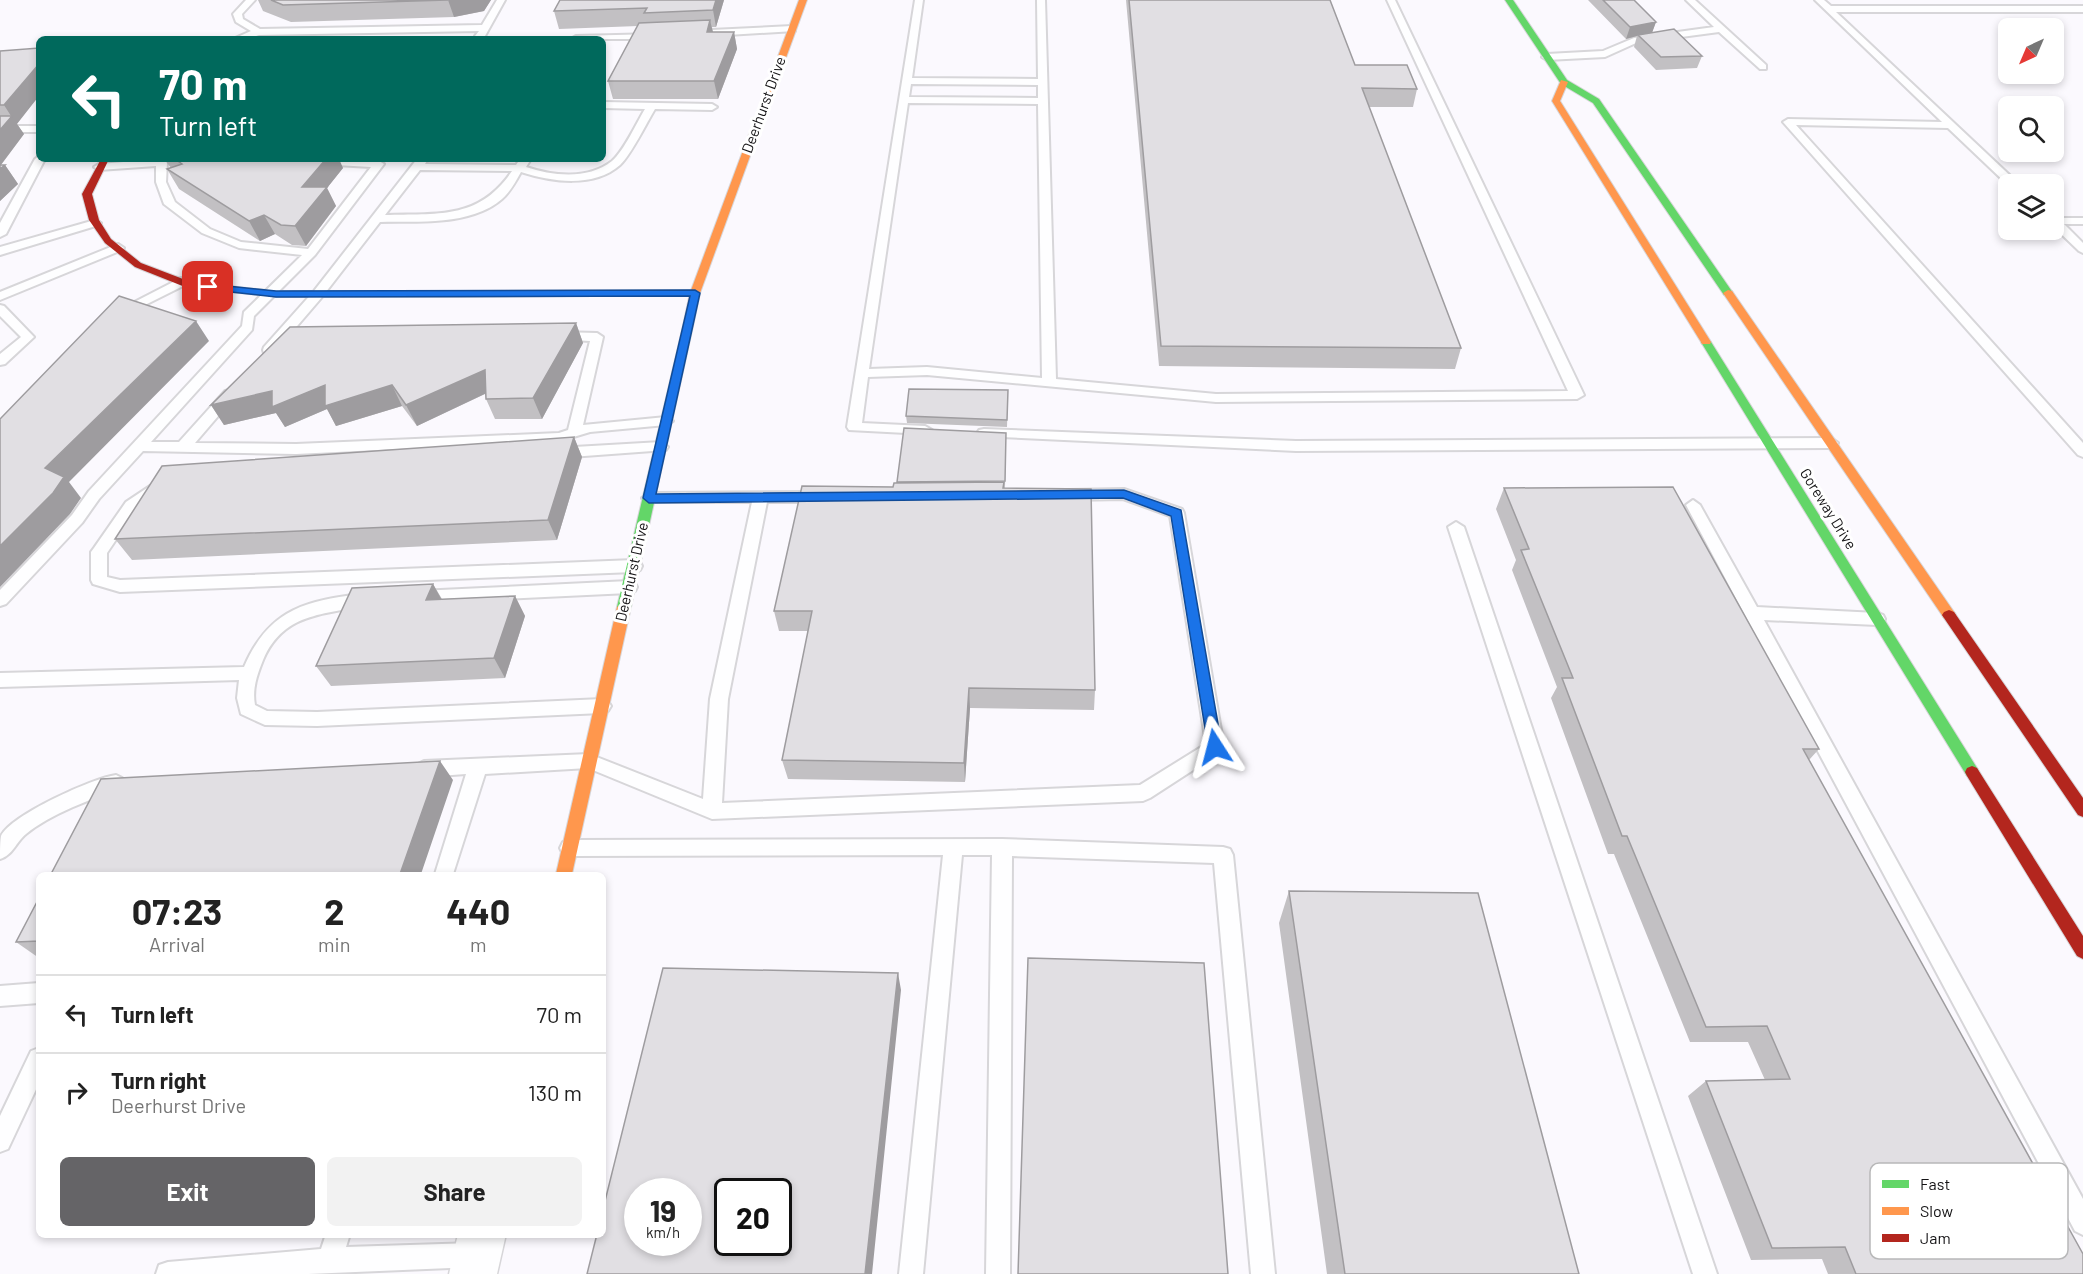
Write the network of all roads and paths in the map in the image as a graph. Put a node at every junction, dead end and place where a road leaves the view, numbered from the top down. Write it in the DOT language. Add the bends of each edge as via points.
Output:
graph roads {
  1 [pos="251,0"];
  2 [pos="501,0"];
  3 [pos="803,0"];
  4 [pos="919,0"];
  5 [pos="1041,0"];
  6 [pos="1391,0"];
  7 [pos="1509,0"];
  8 [pos="1690,0"];
  9 [pos="1819,0"];
  10 [pos="1829,9"];
  11 [pos="2083,9"];
  12 [pos="485,28"];
  13 [pos="792,29"];
  14 [pos="1721,29"];
  15 [pos="294,31"];
  16 [pos="258,32"];
  17 [pos="701,33"];
  18 [pos="667,35"];
  19 [pos="247,36"];
  20 [pos="289,36"];
  21 [pos="481,36"];
  22 [pos="606,38"];
  23 [pos="1548,57"];
  24 [pos="1762,68"];
  25 [pos="906,81"];
  26 [pos="1043,82"];
  27 [pos="1564,82"];
  28 [pos="903,100"];
  29 [pos="1043,101"];
  30 [pos="606,105"];
  31 [pos="652,106"];
  32 [pos="712,107"];
  33 [pos="1951,125"];
  34 [pos="0,129"];
  35 [pos="36,129"];
  36 [pos="38,162"];
  37 [pos="327,162"];
  38 [pos="102,163"];
  39 [pos="420,163"];
  40 [pos="523,164"];
  41 [pos="2003,174"];
  42 [pos="376,219"];
  43 [pos="2064,221"];
  44 [pos="2083,221"];
  45 [pos="95,223"];
  46 [pos="2064,231"];
  47 [pos="0,234"];
  48 [pos="118,248"];
  49 [pos="2083,249"];
  50 [pos="0,251"];
  51 [pos="311,253"];
  52 [pos="181,282"];
  53 [pos="270,293"];
  54 [pos="695,293"];
  55 [pos="318,294"];
  56 [pos="0,296"];
  57 [pos="0,309"];
  58 [pos="112,316"];
  59 [pos="543,336"];
  60 [pos="276,341"];
  61 [pos="300,341"];
  62 [pos="261,359"];
  63 [pos="0,361"];
  64 [pos="862,373"];
  65 [pos="1049,384"];
  66 [pos="238,385"];
  67 [pos="666,421"];
  68 [pos="938,431"];
  69 [pos="974,432"];
  70 [pos="574,433"];
  71 [pos="1767,443"];
  72 [pos="1831,443"];
  73 [pos="138,446"];
  74 [pos="183,447"];
  75 [pos="661,447"];
  76 [pos="2083,452"];
  77 [pos="544,453"];
  78 [pos="173,477"];
  79 [pos="1054,495"];
  80 [pos="761,497"];
  81 [pos="843,497"];
  82 [pos="649,498"];
  83 [pos="1693,505"];
  84 [pos="1456,527"];
  85 [pos="634,566"];
  86 [pos="629,587"];
  87 [pos="404,597"];
  88 [pos="381,598"];
  89 [pos="0,600"];
  90 [pos="1752,613"];
  91 [pos="1877,619"];
  92 [pos="250,673"];
  93 [pos="0,680"];
  94 [pos="602,706"];
  95 [pos="589,761"];
  96 [pos="478,766"];
  97 [pos="406,770"];
  98 [pos="132,783"];
  99 [pos="2083,810"];
  100 [pos="711,811"];
  101 [pos="954,847"];
  102 [pos="1002,847"];
  103 [pos="570,848"];
  104 [pos="0,851"];
  105 [pos="445,872"];
  106 [pos="564,872"];
  107 [pos="2083,951"];
  108 [pos="36,993"];
  109 [pos="0,996"];
  110 [pos="36,1065"];
  111 [pos="0,1141"];
  112 [pos="2050,1163"];
  113 [pos="2068,1195"];
  114 [pos="2083,1223"];
  115 [pos="337,1238"];
  116 [pos="478,1254"];
  117 [pos="330,1260"];
  118 [pos="168,1274"];
  119 [pos="911,1274"];
  120 [pos="998,1274"];
  121 [pos="1263,1274"];
  122 [pos="1705,1274"];
  1 -- 16 [label="lane" via="237,14 239,20"];
  2 -- 12 [label="lane"];
  3 -- 13 [label="main road, Deerhurst Drive"];
  4 -- 25 [label="lane"];
  5 -- 26 [label="lane"];
  6 -- 65 [label="lane" via="1577,395 1216,398"];
  7 -- 23 [label="main road"];
  8 -- 14 [label="lane"];
  9 -- 10 [label="lane"];
  10 -- 11 [label="lane"];
  10 -- 33 [label="lane"];
  12 -- 15 [label="lane"];
  12 -- 21 [label="lane"];
  13 -- 17 [label="lane"];
  13 -- 54 [label="main road, Deerhurst Drive"];
  14 -- 23 [label="lane" via="1634,40 1605,54"];
  14 -- 24 [label="lane"];
  15 -- 16 [label="lane"];
  15 -- 20 [label="lane"];
  16 -- 19 [label="lane"];
  18 -- 22 [label="lane"];
  23 -- 27 [label="main road"];
  25 -- 26 [label="lane"];
  25 -- 28 [label="lane"];
  26 -- 29 [label="lane"];
  27 -- 71 [label="main road, Goreway Drive" via="1556,101"];
  27 -- 72 [label="main road" via="1596,101"];
  28 -- 29 [label="lane"];
  28 -- 64 [label="lane"];
  29 -- 65 [label="lane"];
  30 -- 31 [label="lane"];
  31 -- 32 [label="lane"];
  31 -- 40 [label="lane" via="617,162 603,170 585,177 546,177"];
  33 -- 41 [label="lane"];
  33 -- 76 [label="lane" via="1788,122"];
  34 -- 35 [label="lane"];
  36 -- 47 [label="lane"];
  37 -- 51 [label="lane" via="379,164"];
  38 -- 45 [label="main road" via="87,194"];
  38 -- 51 [label="lane" via="167,162 161,182 170,204 206,231 239,245"];
  39 -- 40 [label="lane"];
  39 -- 42 [label="lane"];
  40 -- 42 [label="lane" via="497,198 485,204 452,215"];
  42 -- 55 [label="lane"];
  43 -- 44 [label="lane"];
  45 -- 48 [label="main road"];
  45 -- 50 [label="lane"];
  46 -- 49 [label="lane"];
  48 -- 52 [label="main road" via="138,265"];
  48 -- 56 [label="lane"];
  51 -- 53 [label="lane"];
  52 -- 53 [label="main road"];
  52 -- 58 [label="lane"];
  53 -- 55 [label="main road"];
  53 -- 73 [label="lane" via="248,315 248,327"];
  54 -- 55 [label="main road"];
  54 -- 67 [label="main road, Deerhurst Drive"];
  55 -- 60 [label="lane"];
  57 -- 63 [label="lane" via="28,337"];
  59 -- 70 [label="lane" via="597,337"];
  60 -- 61 [label="lane"];
  60 -- 62 [label="lane"];
  64 -- 65 [label="lane" via="927,371"];
  64 -- 68 [label="lane" via="854,427"];
  66 -- 74 [label="lane"];
  67 -- 70 [label="lane" via="589,428"];
  67 -- 75 [label="main road, Deerhurst Drive"];
  69 -- 71 [label="lane" via="1296,446"];
  70 -- 74 [label="lane" via="560,437 296,449"];
  71 -- 72 [label="lane"];
  71 -- 91 [label="main road, Goreway Drive"];
  72 -- 99 [label="main road"];
  73 -- 74 [label="lane"];
  73 -- 89 [label="lane" via="77,519"];
  75 -- 77 [label="lane"];
  75 -- 82 [label="main road, Deerhurst Drive"];
  78 -- 85 [label="lane" via="131,506 99,552 99,580 120,586"];
  79 -- 100 [label="lane" via="1124,494 1177,513 1215,747 1143,793"];
  80 -- 81 [label="lane"];
  80 -- 82 [label="lane"];
  80 -- 100 [label="lane" via="719,699"];
  82 -- 85 [label="main road, Deerhurst Drive"];
  83 -- 90 [label="lane"];
  84 -- 122 [label="lane"];
  85 -- 86 [label="main road, Deerhurst Drive"];
  86 -- 87 [label="lane"];
  86 -- 94 [label="main road, Deerhurst Drive"];
  88 -- 92 [label="lane" via="317,606 289,619 268,634"];
  90 -- 91 [label="lane"];
  90 -- 112 [label="lane"];
  91 -- 107 [label="main road, Goreway Drive"];
  92 -- 93 [label="lane"];
  92 -- 94 [label="lane" via="243,692 247,709 265,718"];
  94 -- 95 [label="main road, Deerhurst Drive"];
  95 -- 96 [label="lane"];
  95 -- 100 [label="lane"];
  95 -- 103 [label="main road, Deerhurst Drive"];
  96 -- 97 [label="lane"];
  96 -- 105 [label="lane"];
  98 -- 104 [label="lane" via="108,784 65,802 19,828"];
  101 -- 102 [label="lane"];
  101 -- 103 [label="lane"];
  101 -- 119 [label="lane"];
  102 -- 120 [label="lane"];
  102 -- 121 [label="lane" via="1223,855"];
  103 -- 106 [label="main road, Deerhurst Drive"];
  108 -- 109 [label="lane"];
  110 -- 111 [label="lane"];
  113 -- 114 [label="lane"];
  115 -- 117 [label="lane"];
  116 -- 117 [label="lane"];
  117 -- 118 [label="lane"];
}
